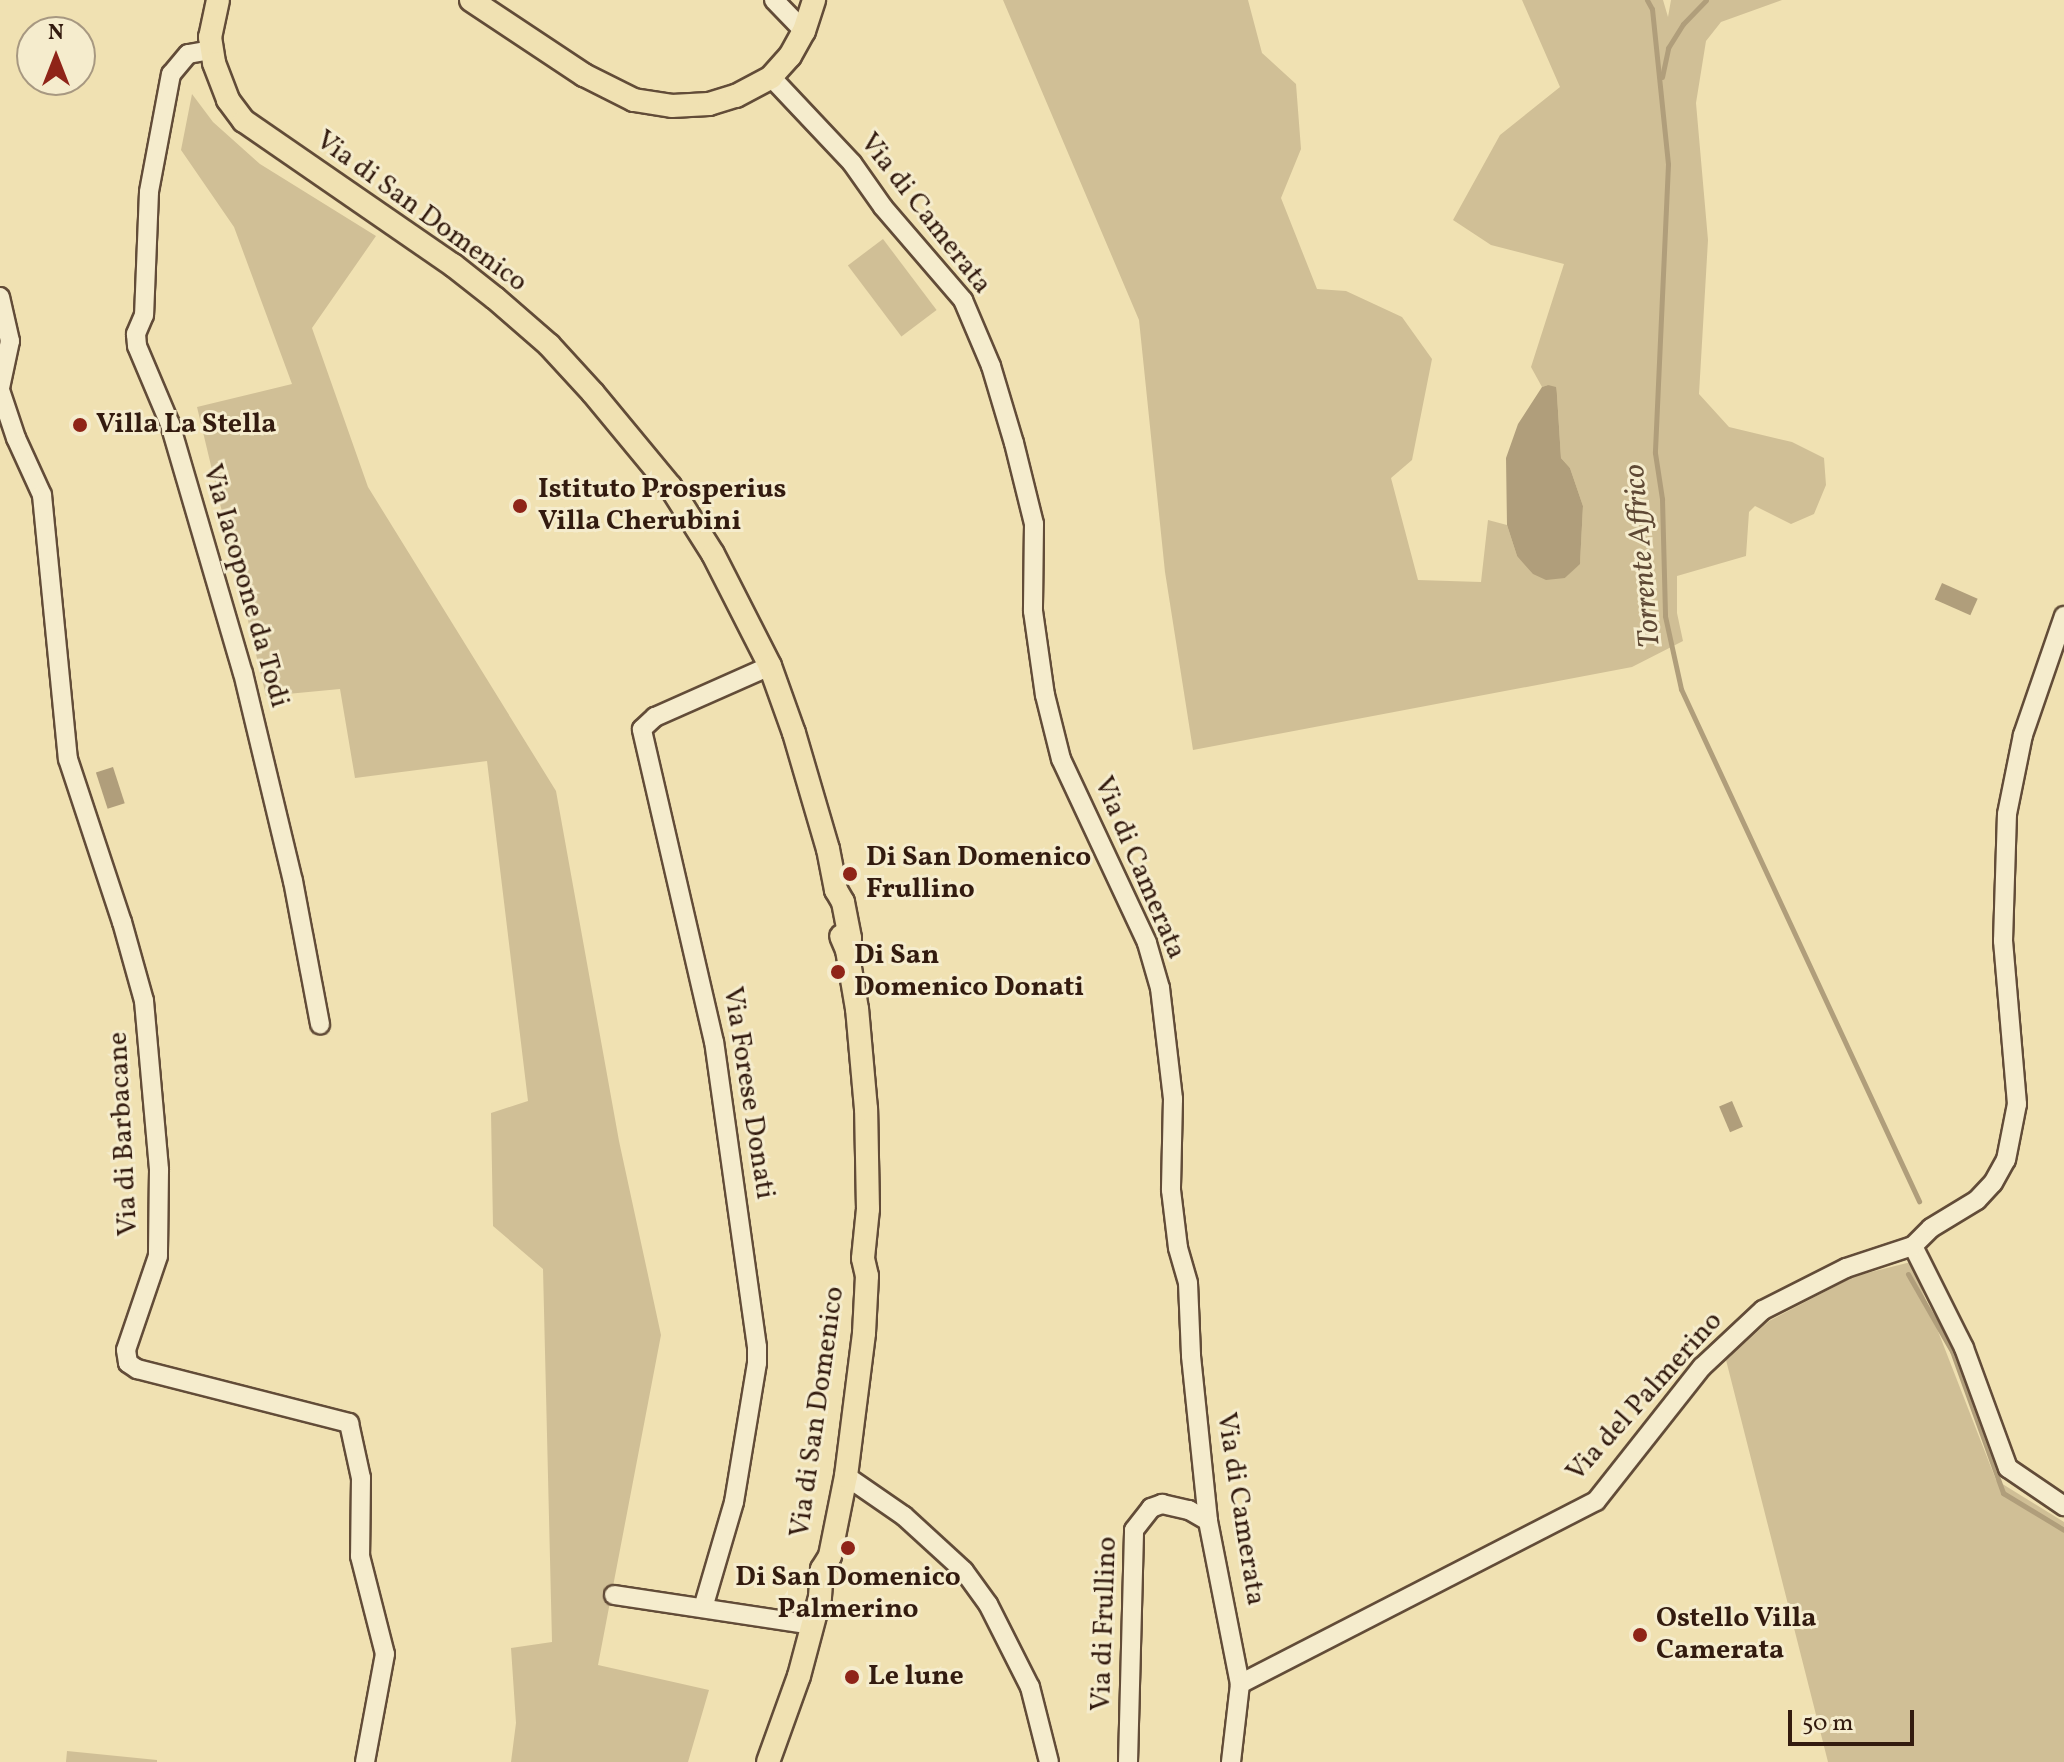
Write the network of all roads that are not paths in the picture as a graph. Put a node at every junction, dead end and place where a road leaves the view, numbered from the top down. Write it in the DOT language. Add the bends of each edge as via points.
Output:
graph roads {
  1 [pos="218,0"];
  2 [pos="471,0"];
  3 [pos="774,0"];
  4 [pos="814,0"];
  5 [pos="804,31"];
  6 [pos="211,50"];
  7 [pos="771,77"];
  8 [pos="0,297"];
  9 [pos="0,389"];
  10 [pos="2064,616"];
  11 [pos="770,666"];
  12 [pos="320,1024"];
  13 [pos="1913,1246"];
  14 [pos="846,1476"];
  15 [pos="841,1506"];
  16 [pos="2064,1506"];
  17 [pos="890,1507"];
  18 [pos="1208,1521"];
  19 [pos="614,1595"];
  20 [pos="703,1608"];
  21 [pos="813,1625"];
  22 [pos="1240,1684"];
  23 [pos="365,1762"];
  24 [pos="768,1762"];
  25 [pos="1049,1762"];
  26 [pos="1128,1762"];
  27 [pos="1231,1762"];
  1 -- 6 [label="main road, Via di San Domenico"];
  2 -- 7 [label="main road" via="584,75 634,100 709,104"];
  3 -- 5 [label="street"];
  4 -- 5 [label="main road"];
  5 -- 7 [label="main road"];
  6 -- 11 [label="main road, Via di San Domenico" via="222,88 244,121 485,290 549,345 611,412 670,486 713,554"];
  6 -- 12 [label="street, Via Iacopone da Todi" via="188,54 171,74 149,192 144,315 137,346 170,424 243,673 293,881"];
  7 -- 18 [label="street, Via di Camerata" via="852,163 883,207 945,276 963,300 991,366 1034,524 1033,611 1061,759 1147,943 1160,988 1173,1099 1171,1190 1188,1283"];
  8 -- 9 [label="street, Via di Barbacane" via="10,341"];
  9 -- 23 [label="street, Via di Barbacane" via="42,495 68,759 144,1001 159,1170 158,1256 126,1350 128,1363 349,1423 361,1478 360,1556 385,1654"];
  10 -- 13 [label="street, Via del Palmerino" via="2023,735 2007,814 2003,941 2016,1089 2013,1134 1993,1183"];
  11 -- 14 [label="main road, Via di San Domenico" via="794,733 850,938 847,950 866,1109 868,1209 864,1333"];
  11 -- 20 [label="street, Via Forese Donati" via="655,717 642,729 714,1042 757,1347 734,1502"];
  13 -- 16 [label="street" via="1964,1348 2008,1468"];
  13 -- 22 [label="street, Via del Palmerino" via="1831,1275 1763,1310 1702,1367 1596,1501"];
  14 -- 15 [label="main road, Via di San Domenico"];
  14 -- 17 [label="street"];
  15 -- 17 [label="street" via="862,1502"];
  15 -- 21 [label="main road, Via di San Domenico" via="829,1587 820,1597"];
  17 -- 25 [label="street" via="964,1571 988,1604 1030,1687"];
  18 -- 22 [label="street, Via di Camerata"];
  18 -- 26 [label="street, Via di Frullino" via="1162,1504 1151,1508 1134,1530"];
  19 -- 20 [label="street"];
  20 -- 21 [label="street"];
  21 -- 24 [label="main road, Via di San Domenico"];
  22 -- 27 [label="street, Via di Camerata"];
}
